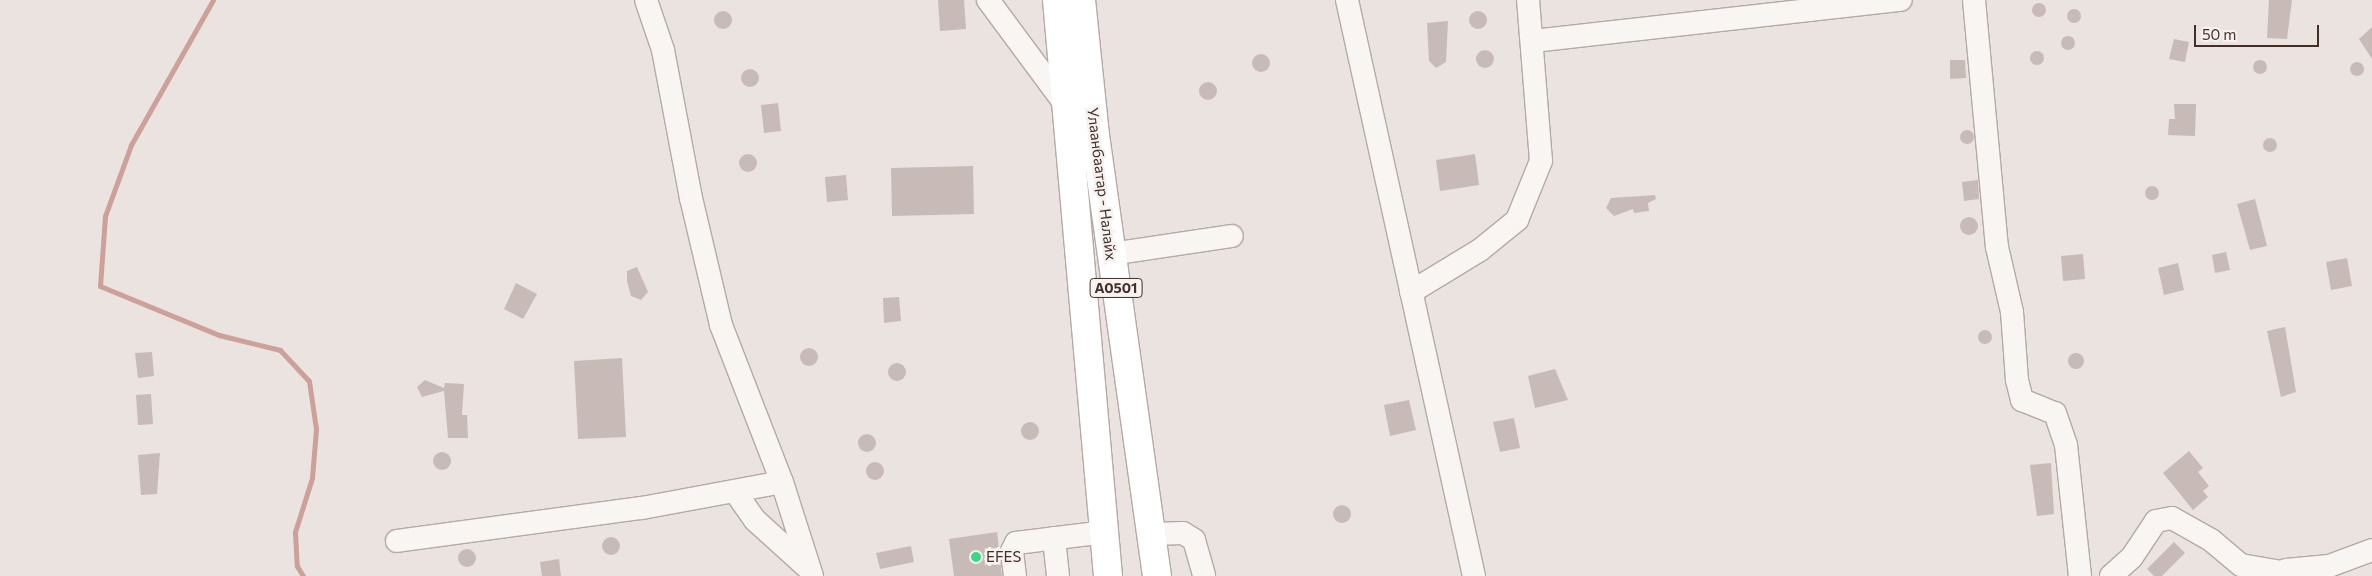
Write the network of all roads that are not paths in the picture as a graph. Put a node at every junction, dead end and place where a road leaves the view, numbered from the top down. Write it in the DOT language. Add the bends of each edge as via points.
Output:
graph roads {
  1 [pos="646,0"];
  2 [pos="988,0"];
  3 [pos="1057,0"];
  4 [pos="1081,0"];
  5 [pos="1347,0"];
  6 [pos="1528,0"];
  7 [pos="1901,0"];
  8 [pos="1974,0"];
  9 [pos="1533,42"];
  10 [pos="1068,108"];
  11 [pos="1232,236"];
  12 [pos="1111,254"];
  13 [pos="1410,292"];
  14 [pos="782,482"];
  15 [pos="736,493"];
  16 [pos="1105,532"];
  17 [pos="1151,534"];
  18 [pos="1054,538"];
  19 [pos="397,541"];
  20 [pos="2372,550"];
  21 [pos="811,573"];
  22 [pos="2295,573"];
  23 [pos="1015,576"];
  24 [pos="1058,576"];
  25 [pos="1108,576"];
  26 [pos="1158,576"];
  27 [pos="1204,576"];
  28 [pos="1474,576"];
  29 [pos="2080,576"];
  30 [pos="2111,576"];
  1 -- 14 [label="street" via="664,50 690,198 721,325"];
  2 -- 10 [label="street"];
  3 -- 10 [label="highway, Улаанбаатар - Налайх / A0501"];
  4 -- 12 [label="highway, Улаанбаатар - Налайх / A0501"];
  5 -- 13 [label="street"];
  6 -- 9 [label="street"];
  7 -- 9 [label="street"];
  8 -- 29 [label="street" via="1997,247 2012,312 2017,380 2022,400 2054,413 2066,446"];
  9 -- 13 [label="street" via="1541,161 1517,220 1480,250"];
  10 -- 16 [label="highway, Улаанбаатар - Налайх / A0501"];
  11 -- 12 [label="street"];
  12 -- 17 [label="highway, Улаанбаатар - Налайх / A0501"];
  13 -- 28 [label="street"];
  14 -- 15 [label="street"];
  14 -- 21 [label="street"];
  15 -- 19 [label="street"];
  15 -- 21 [label="street" via="755,520"];
  16 -- 18 [label="street"];
  16 -- 25 [label="highway, Улаанбаатар - Налайх / A0501"];
  17 -- 26 [label="highway, Улаанбаатар - Налайх / A0501"];
  17 -- 27 [label="street" via="1183,533 1194,540"];
  18 -- 23 [label="street" via="1014,546"];
  18 -- 24 [label="street"];
  20 -- 22 [label="street" via="2329,566"];
  22 -- 30 [label="street" via="2241,565 2211,540 2172,518 2156,520 2132,557"];
}
